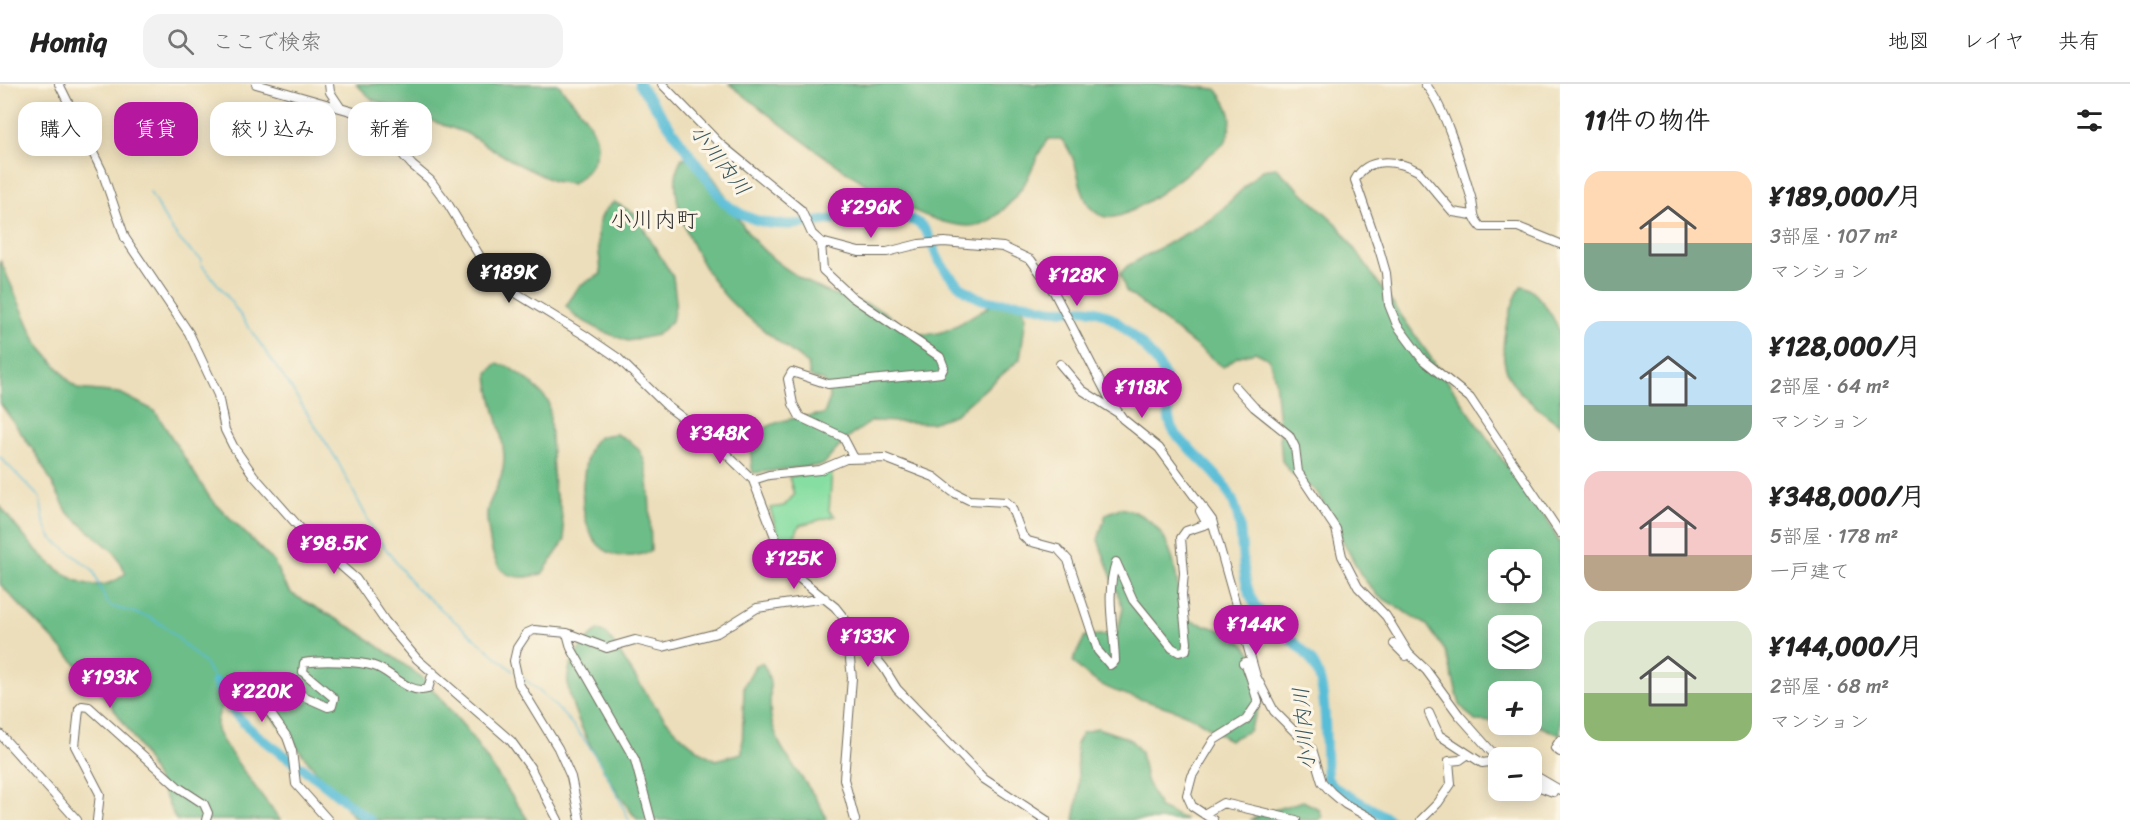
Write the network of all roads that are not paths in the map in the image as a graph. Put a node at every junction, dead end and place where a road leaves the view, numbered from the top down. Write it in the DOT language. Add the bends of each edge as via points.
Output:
graph roads {
  1 [pos="59,84"];
  2 [pos="256,84"];
  3 [pos="329,84"];
  4 [pos="662,84"];
  5 [pos="1425,84"];
  6 [pos="340,107"];
  7 [pos="1472,215"];
  8 [pos="821,242"];
  9 [pos="1560,244"];
  10 [pos="1060,364"];
  11 [pos="1235,386"];
  12 [pos="1120,414"];
  13 [pos="854,458"];
  14 [pos="753,480"];
  15 [pos="1203,507"];
  16 [pos="1560,533"];
  17 [pos="825,598"];
  18 [pos="846,621"];
  19 [pos="567,633"];
  20 [pos="1394,644"];
  21 [pos="1416,660"];
  22 [pos="1243,663"];
  23 [pos="433,672"];
  24 [pos="1253,677"];
  25 [pos="1429,713"];
  26 [pos="0,734"];
  27 [pos="1560,740"];
  28 [pos="1488,747"];
  29 [pos="1560,752"];
  30 [pos="1467,755"];
  31 [pos="1488,762"];
  32 [pos="1542,784"];
  33 [pos="1560,793"];
  34 [pos="1204,814"];
  35 [pos="1360,817"];
  36 [pos="77,820"];
  37 [pos="97,820"];
  38 [pos="206,820"];
  39 [pos="328,820"];
  40 [pos="558,820"];
  41 [pos="580,820"];
  42 [pos="651,820"];
  43 [pos="855,820"];
  44 [pos="1046,820"];
  45 [pos="1213,820"];
  46 [pos="1296,820"];
  47 [pos="1374,820"];
  48 [pos="1421,820"];
  1 -- 23 [label="street" via="102,171 125,238 189,333 218,395 225,430 233,446 254,476 308,536 356,579 385,621"];
  2 -- 6 [label="street"];
  3 -- 6 [label="street"];
  4 -- 8 [label="street" via="720,144 801,210"];
  5 -- 7 [label="street" via="1432,91 1452,140 1473,201"];
  6 -- 14 [label="street" via="383,132 430,180 490,273 503,285 618,358"];
  7 -- 9 [label="street" via="1481,227 1518,227"];
  7 -- 16 [label="street" via="1453,212 1413,168 1382,162 1371,164 1355,180 1380,252 1389,305 1397,324 1423,360 1470,398"];
  8 -- 12 [label="street" via="859,252 887,252 944,242 1004,247 1023,255 1054,292"];
  8 -- 13 [label="street" via="824,270 867,308 940,357 944,367 941,373 828,384 792,372 788,379 800,417 843,437"];
  10 -- 12 [label="street" via="1082,390"];
  11 -- 21 [label="street" via="1288,435 1295,447 1298,472 1336,529 1342,556 1358,587 1386,616"];
  12 -- 15 [label="street" via="1159,448"];
  13 -- 14 [label="street" via="820,470"];
  13 -- 15 [label="street" via="885,458 934,477 969,500 1006,502 1011,506 1028,542 1058,549 1068,560 1098,651 1110,665 1115,661 1110,580 1116,562 1133,600 1172,648 1186,650 1181,538 1186,531 1207,524 1200,511"];
  14 -- 17 [label="street" via="784,560 800,579"];
  15 -- 24 [label="street" via="1212,520"];
  17 -- 18 [label="street"];
  17 -- 19 [label="street" via="757,608 717,633 663,647 635,640 607,648"];
  18 -- 43 [label="street" via="852,678 844,779"];
  18 -- 44 [label="street" via="897,689 984,779"];
  19 -- 41 [label="street" via="527,633 514,661 519,684 571,777"];
  19 -- 42 [label="street" via="571,648 635,760"];
  20 -- 21 [label="street" via="1408,658"];
  21 -- 28 [label="street"];
  22 -- 24 [label="street"];
  23 -- 39 [label="street" via="428,689 422,691 374,666 304,663 303,672 334,698 333,706 328,707 268,681 259,682 257,694 287,737 294,780"];
  23 -- 40 [label="street" via="511,741 530,766"];
  24 -- 34 [label="street" via="1258,702 1246,720 1214,740 1192,776 1187,795 1192,806"];
  24 -- 35 [label="street" via="1274,711 1312,749 1322,782"];
  25 -- 30 [label="street" via="1439,735"];
  26 -- 36 [label="street"];
  27 -- 29 [label="street" via="1555,748"];
  30 -- 31 [label="street"];
  30 -- 48 [label="street" via="1449,761 1451,784"];
  32 -- 33 [label="street"];
  34 -- 45 [label="street"];
  34 -- 46 [label="street" via="1223,803"];
  35 -- 47 [label="street"];
  37 -- 38 [label="street" via="100,794 75,746 82,706 89,707 177,787 204,804"];
}
